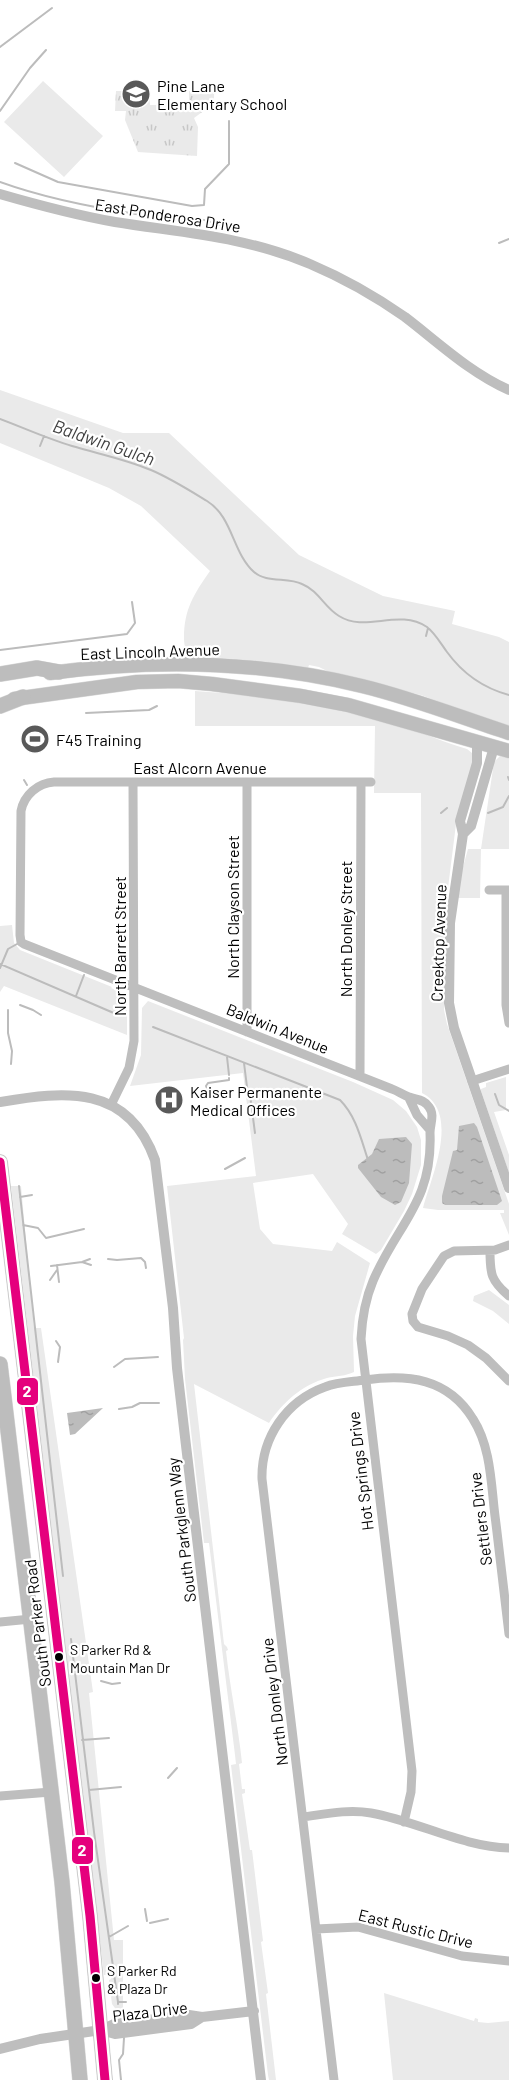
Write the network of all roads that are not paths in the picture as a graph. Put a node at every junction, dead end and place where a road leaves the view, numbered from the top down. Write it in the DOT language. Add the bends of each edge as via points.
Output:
graph roads {
  1 [pos="0,194"];
  2 [pos="509,390"];
  3 [pos="59,672"];
  4 [pos="0,674"];
  5 [pos="0,680"];
  6 [pos="23,697"];
  7 [pos="0,700"];
  8 [pos="0,706"];
  9 [pos="509,733"];
  10 [pos="477,742"];
  11 [pos="494,747"];
  12 [pos="509,752"];
  13 [pos="134,782"];
  14 [pos="247,782"];
  15 [pos="366,782"];
  16 [pos="463,834"];
  17 [pos="507,890"];
  18 [pos="489,891"];
  19 [pos="21,942"];
  20 [pos="135,987"];
  21 [pos="509,1023"];
  22 [pos="247,1032"];
  23 [pos="509,1069"];
  24 [pos="360,1076"];
  25 [pos="472,1081"];
  26 [pos="409,1098"];
  27 [pos="0,1102"];
  28 [pos="111,1105"];
  29 [pos="430,1130"];
  30 [pos="0,1162"];
  31 [pos="509,1188"];
  32 [pos="509,1245"];
  33 [pos="490,1251"];
  34 [pos="509,1296"];
  35 [pos="0,1364"];
  36 [pos="364,1380"];
  37 [pos="509,1381"];
  38 [pos="31,1619"];
  39 [pos="0,1622"];
  40 [pos="509,1634"];
  41 [pos="51,1792"];
  42 [pos="0,1796"];
  43 [pos="303,1817"];
  44 [pos="404,1822"];
  45 [pos="509,1848"];
  46 [pos="316,1929"];
  47 [pos="509,1961"];
  48 [pos="254,2011"];
  49 [pos="101,2030"];
  50 [pos="77,2035"];
  51 [pos="0,2049"];
  52 [pos="80,2080"];
  53 [pos="105,2080"];
  54 [pos="261,2080"];
  55 [pos="334,2080"];
  1 -- 2 [label="street, East Ponderosa Drive" via="83,216 228,238 300,260 385,304 469,368"];
  3 -- 4 [label="highway" via="37,668"];
  3 -- 5 [label="main road, East Lincoln Avenue"];
  3 -- 9 [label="main road, East Lincoln Avenue" via="199,664 279,670 378,690"];
  6 -- 7 [label="main road, East Lincoln Avenue"];
  6 -- 8 [label="highway"];
  6 -- 10 [label="main road, East Lincoln Avenue" via="130,682 212,684 348,705"];
  10 -- 11 [label="main road, East Lincoln Avenue"];
  10 -- 16 [label="street, Creektop Avenue" via="477,763 460,821"];
  11 -- 12 [label="main road, East Lincoln Avenue"];
  11 -- 16 [label="street, Creektop Avenue" via="471,826"];
  13 -- 14 [label="street, East Alcorn Avenue"];
  13 -- 19 [label="street, East Alcorn Avenue" via="50,782 33,791 22,805"];
  13 -- 20 [label="street, North Barrett Street"];
  14 -- 15 [label="street, East Alcorn Avenue"];
  14 -- 22 [label="street, North Clayson Street"];
  15 -- 24 [label="street, North Donley Street"];
  16 -- 25 [label="street, Creektop Avenue" via="451,913 449,1003"];
  17 -- 18 [label="street"];
  17 -- 21 [label="street"];
  19 -- 20 [label="street, Baldwin Avenue"];
  20 -- 22 [label="street, Baldwin Avenue"];
  20 -- 28 [label="street, North Barrett Street" via="131,1058"];
  22 -- 24 [label="street, Baldwin Avenue"];
  23 -- 25 [label="street"];
  24 -- 26 [label="street, Baldwin Avenue"];
  25 -- 31 [label="street, Creektop Avenue"];
  26 -- 29 [label="street"];
  26 -- 29 [label="street, Hot Springs Drive" via="429,1107"];
  27 -- 28 [label="street, South Parkglenn Way" via="71,1094"];
  28 -- 48 [label="street, South Parkglenn Way" via="140,1132 156,1168"];
  29 -- 36 [label="street, Hot Springs Drive" via="431,1159 421,1194 366,1300 361,1340"];
  30 -- 49 [label="highway, South Parker Road"];
  32 -- 33 [label="street"];
  33 -- 34 [label="street" via="493,1279"];
  33 -- 37 [label="street" via="455,1251 444,1256 420,1292 412,1318 419,1328 451,1337 474,1349"];
  35 -- 38 [label="highway, South Parker Road"];
  36 -- 40 [label="street, Settlers Drive" via="402,1377 428,1382 456,1399 473,1419 488,1455"];
  36 -- 43 [label="street, North Donley Drive" via="325,1387 297,1402 275,1428 262,1465"];
  36 -- 44 [label="street, Hot Springs Drive" via="412,1771"];
  38 -- 39 [label="street"];
  38 -- 41 [label="highway, South Parker Road"];
  41 -- 42 [label="street"];
  41 -- 50 [label="highway, South Parker Road"];
  43 -- 44 [label="street" via="361,1811"];
  43 -- 46 [label="street, North Donley Drive"];
  44 -- 45 [label="street" via="487,1846"];
  46 -- 47 [label="street, East Rustic Drive" via="358,1927 470,1958"];
  46 -- 55 [label="street, North Donley Drive"];
  48 -- 49 [label="street, Plaza Drive" via="118,2023"];
  48 -- 54 [label="street, South Parkglenn Way"];
  49 -- 50 [label="street, Plaza Drive"];
  49 -- 53 [label="highway, South Parker Road"];
  50 -- 51 [label="street, Plaza Drive"];
  50 -- 52 [label="highway, South Parker Road"];
}
